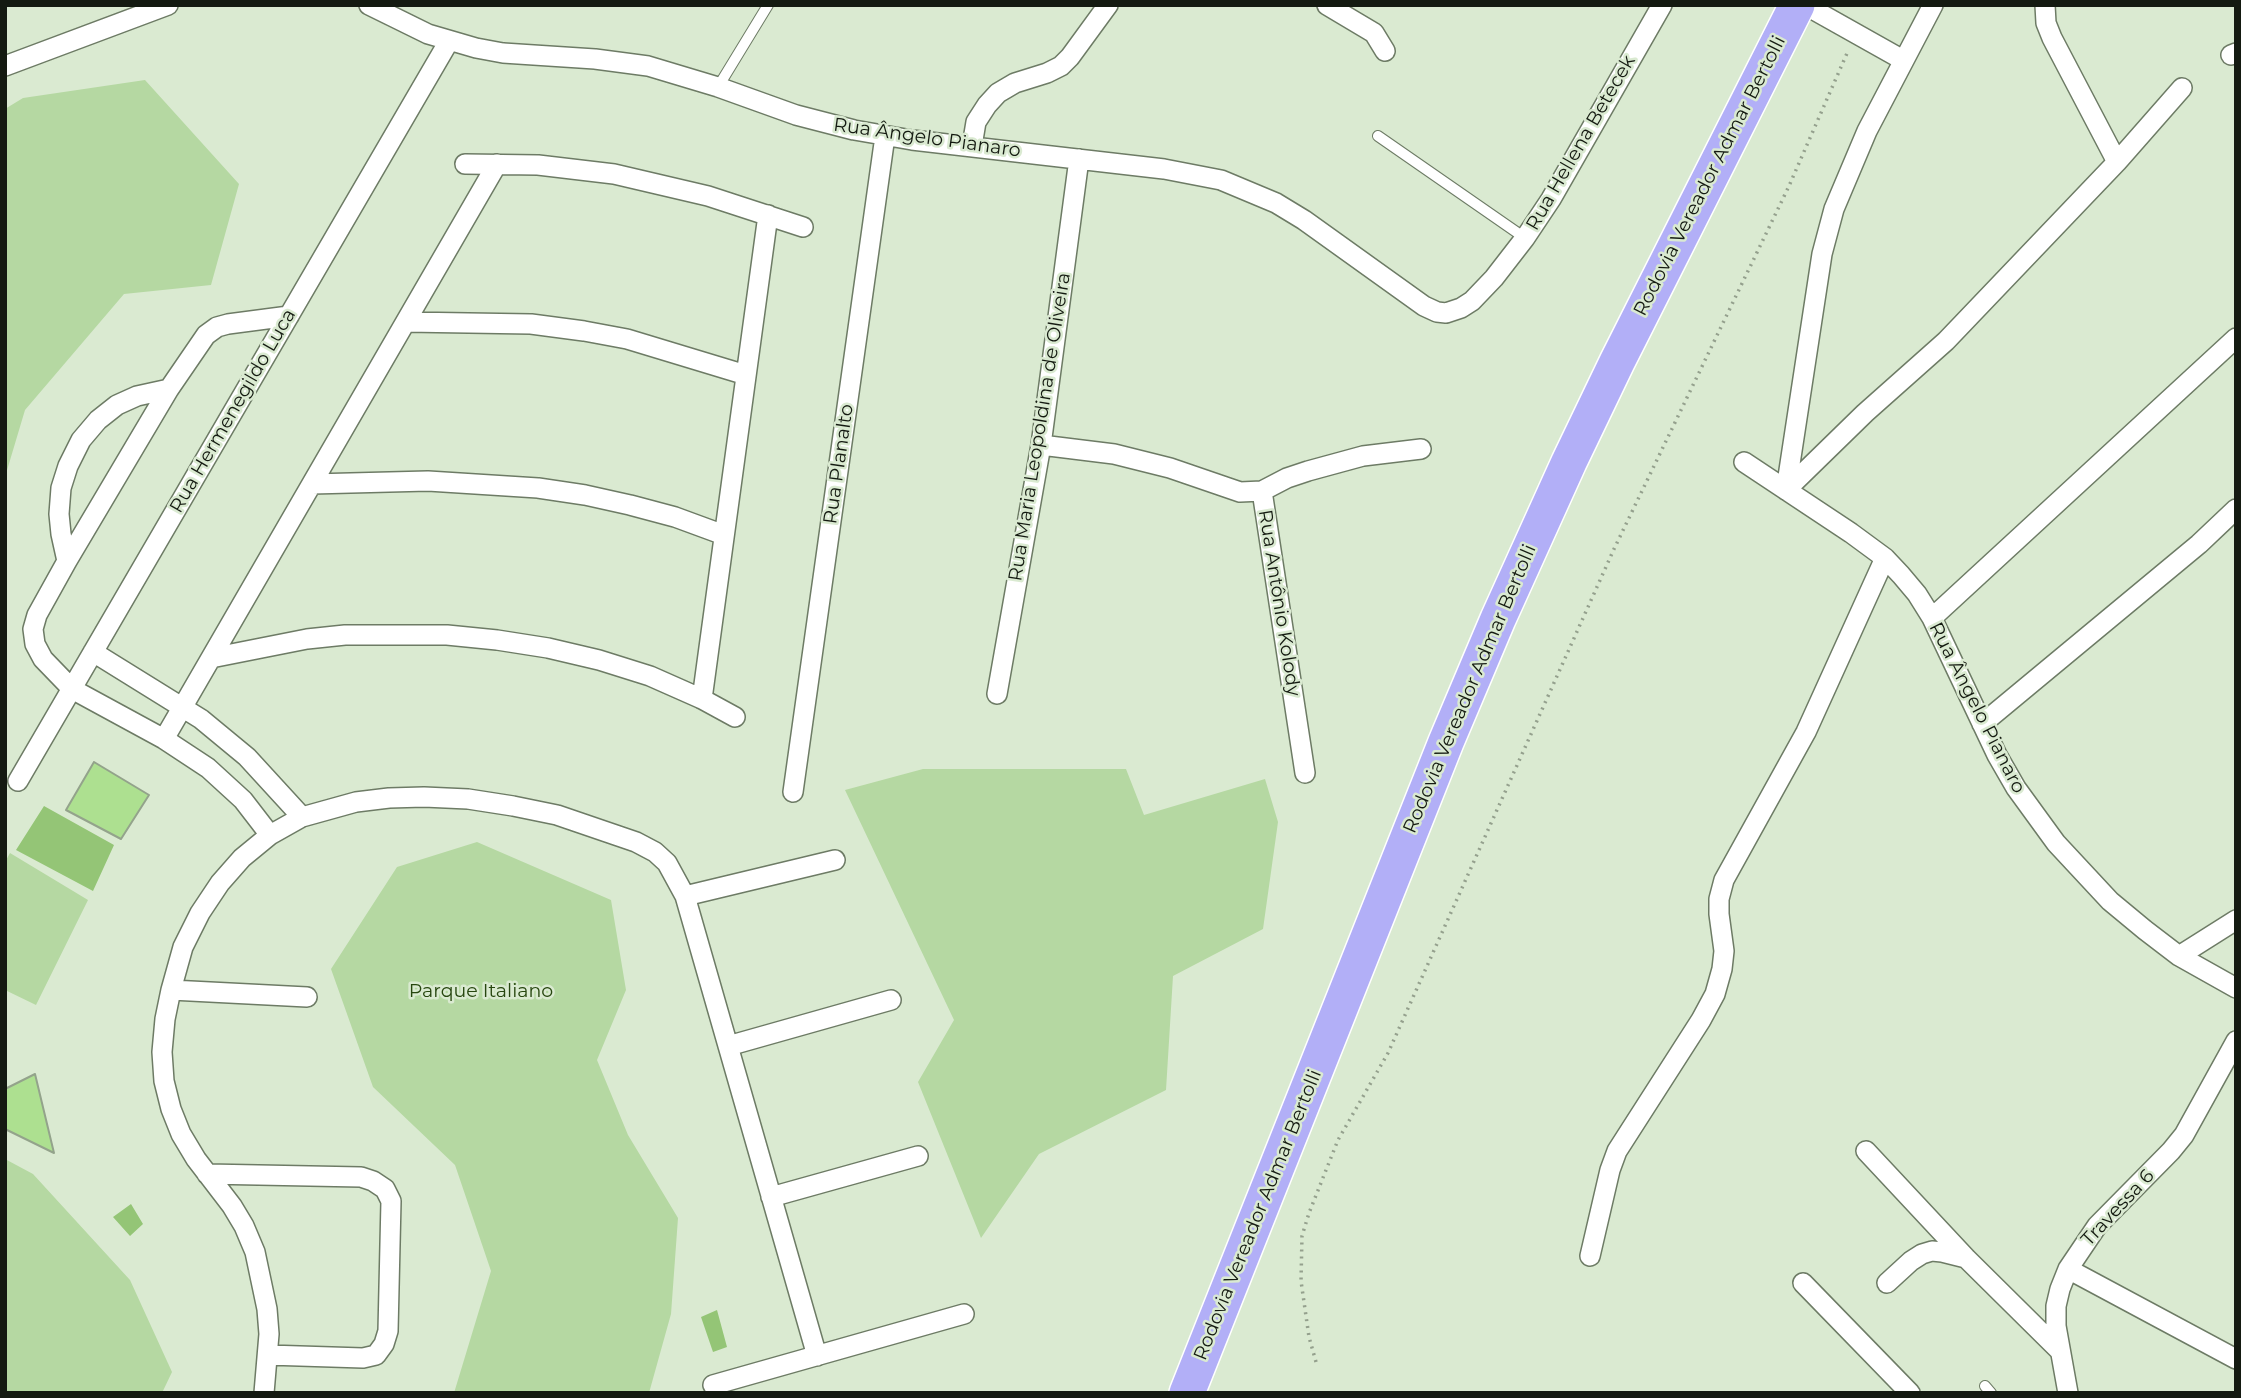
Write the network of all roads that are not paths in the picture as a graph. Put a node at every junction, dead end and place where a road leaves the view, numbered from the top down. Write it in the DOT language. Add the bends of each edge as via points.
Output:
graph roads {
  1 [pos="168,5"];
  2 [pos="369,5"];
  3 [pos="768,5"];
  4 [pos="1108,5"];
  5 [pos="1327,5"];
  6 [pos="1662,5"];
  7 [pos="1805,5"];
  8 [pos="1933,5"];
  9 [pos="2045,5"];
  10 [pos="1812,12"];
  11 [pos="449,41"];
  12 [pos="1385,51"];
  13 [pos="1903,60"];
  14 [pos="5,65"];
  15 [pos="718,87"];
  16 [pos="2182,88"];
  17 [pos="885,136"];
  18 [pos="1377,136"];
  19 [pos="972,146"];
  20 [pos="1079,159"];
  21 [pos="2117,162"];
  22 [pos="466,164"];
  23 [pos="497,164"];
  24 [pos="768,215"];
  25 [pos="803,227"];
  26 [pos="1525,238"];
  27 [pos="1424,306"];
  28 [pos="289,316"];
  29 [pos="406,322"];
  30 [pos="2236,338"];
  31 [pos="746,375"];
  32 [pos="169,389"];
  33 [pos="1041,445"];
  34 [pos="1421,449"];
  35 [pos="1744,462"];
  36 [pos="312,484"];
  37 [pos="1787,490"];
  38 [pos="1262,491"];
  39 [pos="2236,509"];
  40 [pos="724,535"];
  41 [pos="1885,558"];
  42 [pos="67,561"];
  43 [pos="1932,618"];
  44 [pos="93,652"];
  45 [pos="211,658"];
  46 [pos="72,689"];
  47 [pos="997,694"];
  48 [pos="702,699"];
  49 [pos="183,706"];
  50 [pos="735,717"];
  51 [pos="1982,724"];
  52 [pos="164,739"];
  53 [pos="1305,774"];
  54 [pos="18,781"];
  55 [pos="793,792"];
  56 [pos="302,817"];
  57 [pos="270,835"];
  58 [pos="835,860"];
  59 [pos="685,896"];
  60 [pos="2236,920"];
  61 [pos="2179,956"];
  62 [pos="2236,988"];
  63 [pos="171,989"];
  64 [pos="307,997"];
  65 [pos="891,1000"];
  66 [pos="2236,1041"];
  67 [pos="728,1046"];
  68 [pos="1866,1151"];
  69 [pos="918,1156"];
  70 [pos="207,1174"];
  71 [pos="771,1197"];
  72 [pos="1590,1256"];
  73 [pos="1966,1258"];
  74 [pos="2068,1269"];
  75 [pos="1803,1283"];
  76 [pos="1887,1283"];
  77 [pos="964,1314"];
  78 [pos="2060,1351"];
  79 [pos="268,1355"];
  80 [pos="817,1356"];
  81 [pos="2236,1359"];
  82 [pos="713,1385"];
  83 [pos="264,1393"];
  84 [pos="1187,1393"];
  85 [pos="1910,1393"];
  86 [pos="2068,1393"];
  1 -- 14 [label="street"];
  2 -- 11 [label="street, Rua Ângelo Pianaro"];
  3 -- 15 [label="lane"];
  4 -- 19 [label="street" via="1061,66 998,93 976,122"];
  5 -- 12 [label="street" via="1374,33"];
  6 -- 26 [label="street, Rua Hellena Betecek"];
  7 -- 10 [label="street"];
  8 -- 13 [label="street"];
  9 -- 21 [label="street" via="2052,38"];
  10 -- 13 [label="street"];
  10 -- 84 [label="highway, Rodovia Vereador Admar Bertolli" via="1611,375 1498,619"];
  11 -- 15 [label="street, Rua Ângelo Pianaro" via="503,53 635,64"];
  11 -- 28 [label="street, Rua Hermenegildo Luca"];
  13 -- 37 [label="street" via="1849,168 1834,209 1822,254"];
  15 -- 17 [label="street, Rua Ângelo Pianaro" via="823,123"];
  16 -- 21 [label="street"];
  17 -- 19 [label="street, Rua Ângelo Pianaro"];
  17 -- 55 [label="street, Rua Planalto"];
  18 -- 26 [label="lane"];
  19 -- 20 [label="street, Rua Ângelo Pianaro"];
  20 -- 27 [label="street, Rua Ângelo Pianaro" via="1191,173 1248,190 1304,220"];
  20 -- 33 [label="street, Rua Maria Leopoldina de Oliveira"];
  21 -- 37 [label="street" via="1945,341"];
  22 -- 23 [label="street"];
  23 -- 24 [label="street" via="614,174"];
  23 -- 29 [label="street"];
  24 -- 25 [label="street"];
  24 -- 31 [label="street"];
  26 -- 27 [label="street, Rua Hellena Betecek" via="1472,301 1446,313"];
  28 -- 32 [label="street" via="217,327 194,349"];
  28 -- 44 [label="street, Rua Hermenegildo Luca"];
  29 -- 31 [label="street" via="531,324 584,331 627,339"];
  29 -- 36 [label="street"];
  30 -- 43 [label="street"];
  31 -- 40 [label="street"];
  32 -- 42 [label="street"];
  32 -- 42 [label="street" via="117,405 81,440 61,488 59,514"];
  33 -- 38 [label="street, Rua Antônio Kolody" via="1114,454 1240,492"];
  33 -- 47 [label="street, Rua Maria Leopoldina de Oliveira"];
  34 -- 38 [label="street" via="1363,456 1287,478"];
  35 -- 37 [label="street, Rua Ângelo Pianaro"];
  36 -- 40 [label="street" via="428,481 538,488 630,505"];
  36 -- 45 [label="street"];
  37 -- 41 [label="street, Rua Ângelo Pianaro"];
  38 -- 53 [label="street, Rua Antônio Kolody"];
  39 -- 51 [label="street"];
  40 -- 48 [label="street"];
  41 -- 43 [label="street, Rua Ângelo Pianaro"];
  41 -- 72 [label="street" via="1806,732 1724,880 1719,899 1724,951 1715,993 1617,1151"];
  42 -- 46 [label="street" via="33,629 43,659"];
  43 -- 51 [label="street, Rua Ângelo Pianaro"];
  44 -- 46 [label="street, Rua Hermenegildo Luca"];
  44 -- 49 [label="street"];
  45 -- 48 [label="street" via="345,635 447,635 548,648 599,660"];
  45 -- 49 [label="street"];
  46 -- 52 [label="street"];
  46 -- 54 [label="street, Rua Hermenegildo Luca"];
  48 -- 50 [label="street"];
  49 -- 52 [label="street"];
  49 -- 56 [label="street" via="247,757"];
  51 -- 61 [label="street, Rua Ângelo Pianaro" via="2016,788 2064,853 2110,901"];
  52 -- 57 [label="street" via="224,781"];
  56 -- 57 [label="street"];
  56 -- 59 [label="street" via="388,798 513,806 636,842 667,863"];
  57 -- 63 [label="street" via="220,883 183,947"];
  58 -- 59 [label="street"];
  59 -- 67 [label="street"];
  60 -- 61 [label="street"];
  61 -- 62 [label="street, Rua Ângelo Pianaro"];
  63 -- 64 [label="street"];
  63 -- 70 [label="street" via="162,1052 164,1081 181,1134"];
  65 -- 67 [label="street"];
  66 -- 74 [label="street, Travessa 6" via="2184,1135 2097,1226"];
  67 -- 71 [label="street"];
  68 -- 73 [label="street"];
  69 -- 71 [label="street"];
  70 -- 79 [label="street" via="232,1206 255,1252 267,1309"];
  70 -- 79 [label="street" via="361,1177 385,1189 391,1201 388,1331 376,1355"];
  71 -- 80 [label="street"];
  73 -- 76 [label="street" via="1932,1251 1922,1254"];
  73 -- 78 [label="street"];
  74 -- 78 [label="street, Travessa 6" via="2056,1306"];
  74 -- 81 [label="street"];
  75 -- 85 [label="street"];
  77 -- 80 [label="street"];
  78 -- 86 [label="street, Travessa 6"];
  79 -- 83 [label="street"];
  80 -- 82 [label="street"];
}
